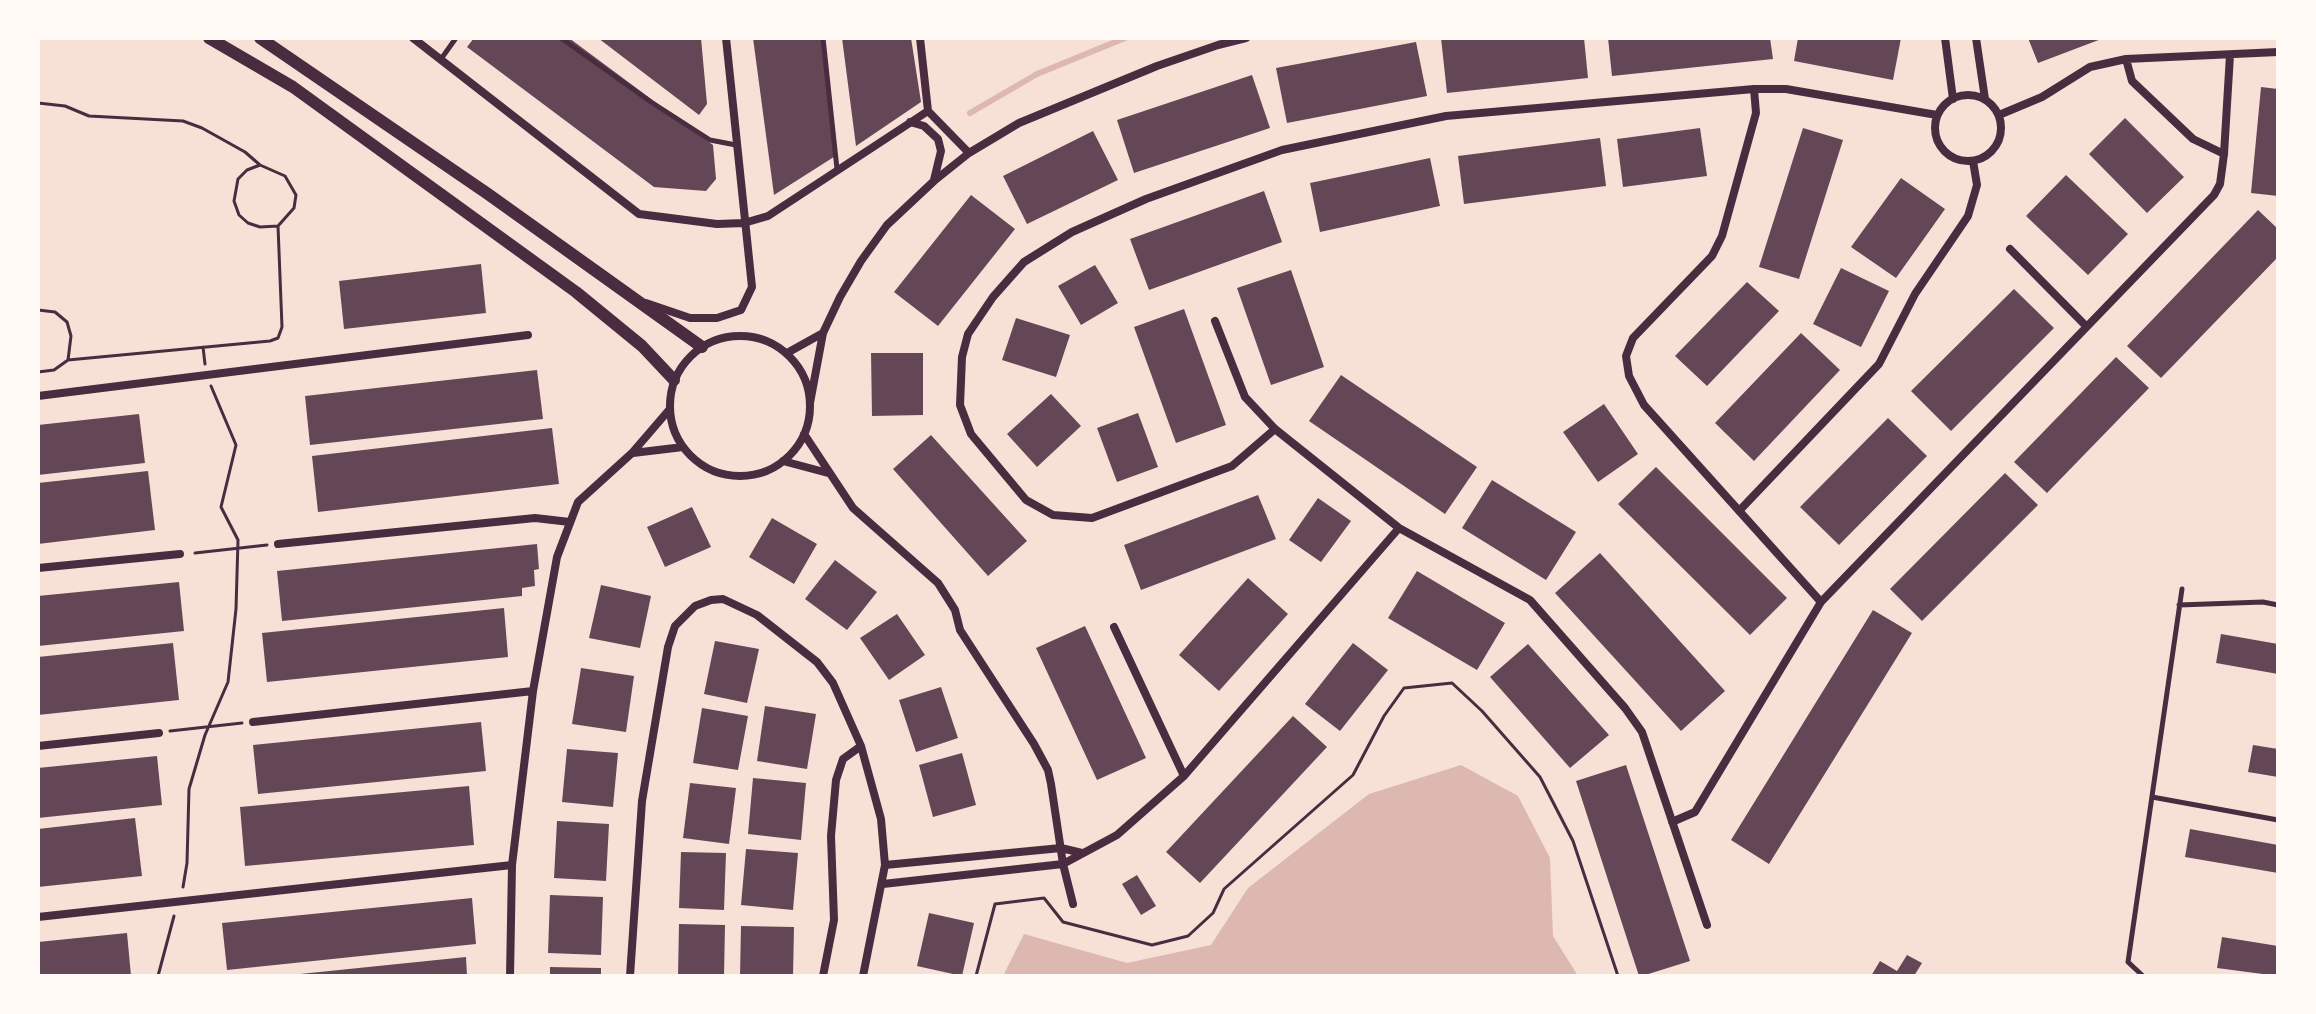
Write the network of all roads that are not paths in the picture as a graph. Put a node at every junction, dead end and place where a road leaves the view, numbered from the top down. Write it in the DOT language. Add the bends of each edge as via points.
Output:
graph roads {
  1 [pos="209,38"];
  2 [pos="260,38"];
  3 [pos="413,38"];
  4 [pos="456,38"];
  5 [pos="561,38"];
  6 [pos="726,38"];
  7 [pos="823,38"];
  8 [pos="920,38"];
  9 [pos="1246,38"];
  10 [pos="1945,38"];
  11 [pos="1976,38"];
  12 [pos="2278,52"];
  13 [pos="2230,55"];
  14 [pos="441,59"];
  15 [pos="2126,59"];
  16 [pos="1754,89"];
  17 [pos="1953,99"];
  18 [pos="1985,99"];
  19 [pos="928,111"];
  20 [pos="1937,115"];
  21 [pos="1999,115"];
  22 [pos="910,122"];
  23 [pos="736,145"];
  24 [pos="969,153"];
  25 [pos="2224,154"];
  26 [pos="1973,161"];
  27 [pos="837,169"];
  28 [pos="934,181"];
  29 [pos="744,223"];
  30 [pos="2010,249"];
  31 [pos="593,270"];
  32 [pos="576,292"];
  33 [pos="634,299"];
  34 [pos="1215,321"];
  35 [pos="2086,326"];
  36 [pos="823,333"];
  37 [pos="528,335"];
  38 [pos="702,347"];
  39 [pos="787,353"];
  40 [pos="674,380"];
  41 [pos="38,396"];
  42 [pos="810,403"];
  43 [pos="669,410"];
  44 [pos="1275,429"];
  45 [pos="804,434"];
  46 [pos="683,447"];
  47 [pos="632,453"];
  48 [pos="783,461"];
  49 [pos="828,473"];
  50 [pos="1739,511"];
  51 [pos="570,522"];
  52 [pos="1399,528"];
  53 [pos="278,544"];
  54 [pos="180,554"];
  55 [pos="38,568"];
  56 [pos="2182,589"];
  57 [pos="1821,602"];
  58 [pos="2179,605"];
  59 [pos="2278,605"];
  60 [pos="1114,627"];
  61 [pos="533,691"];
  62 [pos="253,722"];
  63 [pos="159,733"];
  64 [pos="38,746"];
  65 [pos="861,746"];
  66 [pos="1184,776"];
  67 [pos="2152,797"];
  68 [pos="2278,820"];
  69 [pos="1672,822"];
  70 [pos="1061,848"];
  71 [pos="1083,853"];
  72 [pos="1063,864"];
  73 [pos="512,865"];
  74 [pos="885,865"];
  75 [pos="883,884"];
  76 [pos="1073,904"];
  77 [pos="38,917"];
  78 [pos="1707,925"];
  79 [pos="510,976"];
  80 [pos="630,976"];
  81 [pos="823,976"];
  82 [pos="863,976"];
  83 [pos="2143,976"];
  1 -- 32 [label="street" via="293,87"];
  2 -- 31 [label="street"];
  3 -- 14 [label="street"];
  4 -- 14 [label="lane"];
  5 -- 23 [label="lane" via="710,140"];
  6 -- 23 [label="street"];
  7 -- 27 [label="lane"];
  8 -- 19 [label="street"];
  9 -- 24 [label="street" via="1103,88 1019,123"];
  10 -- 17 [label="street"];
  11 -- 18 [label="street"];
  12 -- 13 [label="street"];
  13 -- 15 [label="street"];
  13 -- 25 [label="street"];
  14 -- 29 [label="street" via="639,214"];
  15 -- 21 [label="street" via="2090,67 2042,97"];
  15 -- 25 [label="street" via="2132,81 2193,139"];
  16 -- 20 [label="street" via="1786,89"];
  16 -- 44 [label="street" via="1446,116 1282,150 1072,232 1024,262 968,334 960,405 971,434 1026,500 1053,515 1092,518 1232,466"];
  16 -- 50 [label="street" via="1756,113 1722,236 1712,256 1633,338 1626,356 1629,376 1644,405"];
  17 -- 18 [label="street"];
  17 -- 20 [label="street"];
  18 -- 21 [label="street"];
  19 -- 22 [label="street"];
  19 -- 24 [label="street"];
  20 -- 26 [label="street" via="1935,135 1945,152"];
  21 -- 26 [label="street" via="1997,145"];
  22 -- 27 [label="street"];
  22 -- 28 [label="street" via="938,139 941,151"];
  23 -- 29 [label="street"];
  24 -- 28 [label="street"];
  25 -- 35 [label="street" via="2214,195"];
  26 -- 50 [label="street" via="1977,185 1968,216 1915,294 1879,364"];
  27 -- 29 [label="street" via="768,216"];
  28 -- 36 [label="street" via="887,225 861,261"];
  29 -- 33 [label="street" via="752,287 741,310 717,318 690,318"];
  30 -- 35 [label="street"];
  31 -- 32 [label="street"];
  31 -- 33 [label="street"];
  32 -- 40 [label="street"];
  33 -- 38 [label="street"];
  34 -- 44 [label="street" via="1245,397"];
  35 -- 57 [label="street"];
  36 -- 39 [label="street"];
  36 -- 42 [label="street"];
  37 -- 41 [label="street"];
  38 -- 39 [label="street" via="745,336"];
  38 -- 40 [label="street"];
  39 -- 42 [label="street" via="803,376"];
  40 -- 43 [label="street"];
  42 -- 45 [label="street"];
  43 -- 46 [label="street"];
  43 -- 47 [label="street"];
  44 -- 52 [label="street"];
  45 -- 48 [label="street"];
  45 -- 49 [label="street"];
  46 -- 47 [label="street"];
  46 -- 48 [label="street" via="704,465 730,475 767,471"];
  47 -- 51 [label="street" via="578,502"];
  48 -- 49 [label="street"];
  49 -- 70 [label="street" via="853,508 938,583 955,610 960,630 1048,770"];
  50 -- 57 [label="street"];
  51 -- 53 [label="street" via="535,518"];
  51 -- 61 [label="street" via="557,557"];
  52 -- 66 [label="street"];
  52 -- 69 [label="street" via="1530,600 1642,732"];
  54 -- 55 [label="street"];
  56 -- 58 [label="lane"];
  57 -- 69 [label="street" via="1695,812"];
  58 -- 59 [label="lane"];
  58 -- 67 [label="lane"];
  60 -- 66 [label="street"];
  61 -- 62 [label="street"];
  61 -- 73 [label="street"];
  63 -- 64 [label="street"];
  65 -- 74 [label="street" via="881,819"];
  65 -- 80 [label="street" via="833,683 817,662 757,615 723,599 695,606 686,614 668,647 642,801"];
  65 -- 81 [label="street" via="843,759 836,780 831,836 834,920"];
  66 -- 71 [label="street" via="1117,835"];
  67 -- 68 [label="lane"];
  67 -- 83 [label="lane" via="2128,962"];
  69 -- 78 [label="street"];
  70 -- 71 [label="street"];
  70 -- 72 [label="street"];
  70 -- 74 [label="street"];
  71 -- 72 [label="street"];
  72 -- 75 [label="street"];
  72 -- 76 [label="street"];
  73 -- 77 [label="street"];
  73 -- 79 [label="street"];
  74 -- 75 [label="street"];
  75 -- 82 [label="street"];
}
